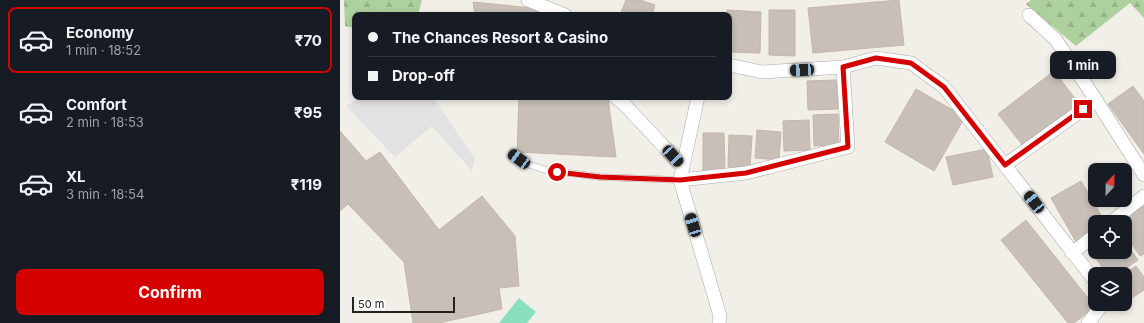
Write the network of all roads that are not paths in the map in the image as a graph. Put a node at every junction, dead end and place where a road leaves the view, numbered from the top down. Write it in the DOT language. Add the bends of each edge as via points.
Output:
graph roads {
  1 [pos="528,0"];
  2 [pos="557,12"];
  3 [pos="1029,15"];
  4 [pos="732,66"];
  5 [pos="843,67"];
  6 [pos="618,100"];
  7 [pos="697,100"];
  8 [pos="1096,100"];
  9 [pos="512,153"];
  10 [pos="1005,165"];
  11 [pos="683,167"];
  12 [pos="1144,175"];
  13 [pos="680,180"];
  14 [pos="1144,196"];
  15 [pos="1120,215"];
  16 [pos="1088,240"];
  17 [pos="1072,253"];
  18 [pos="1088,272"];
  19 [pos="1097,311"];
  20 [pos="719,323"];
  21 [pos="1088,323"];
  1 -- 2 [label="street"];
  3 -- 8 [label="street" via="1056,40"];
  4 -- 5 [label="street" via="762,72"];
  5 -- 10 [label="street" via="876,58 911,63 944,87"];
  5 -- 13 [label="street" via="848,147 746,173"];
  6 -- 11 [label="street"];
  7 -- 11 [label="street"];
  8 -- 10 [label="street"];
  8 -- 12 [label="street"];
  9 -- 13 [label="lane" via="527,164 546,170 600,177"];
  10 -- 17 [label="street"];
  11 -- 13 [label="street"];
  13 -- 20 [label="street" via="720,316"];
  14 -- 15 [label="street"];
  16 -- 17 [label="street"];
  17 -- 18 [label="street"];
  19 -- 21 [label="street"];
}
